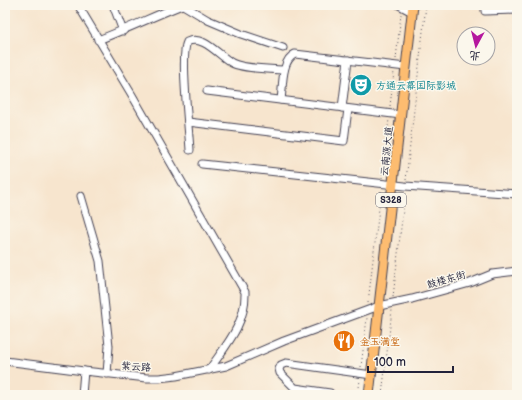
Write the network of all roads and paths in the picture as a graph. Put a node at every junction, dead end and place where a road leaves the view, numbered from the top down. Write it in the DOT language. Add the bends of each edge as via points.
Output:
graph roads {
  1 [pos="78,5"];
  2 [pos="113,5"];
  3 [pos="182,5"];
  4 [pos="426,5"];
  5 [pos="485,5"];
  6 [pos="400,6"];
  7 [pos="507,8"];
  8 [pos="413,9"];
  9 [pos="517,10"];
  10 [pos="123,30"];
  11 [pos="98,40"];
  12 [pos="283,48"];
  13 [pos="348,60"];
  14 [pos="395,66"];
  15 [pos="406,67"];
  16 [pos="284,70"];
  17 [pos="207,91"];
  18 [pos="281,100"];
  19 [pos="345,108"];
  20 [pos="390,114"];
  21 [pos="401,115"];
  22 [pos="188,122"];
  23 [pos="190,150"];
  24 [pos="202,164"];
  25 [pos="382,184"];
  26 [pos="393,185"];
  27 [pos="405,186"];
  28 [pos="517,194"];
  29 [pos="81,196"];
  30 [pos="517,271"];
  31 [pos="392,303"];
  32 [pos="379,306"];
  33 [pos="368,310"];
  34 [pos="5,361"];
  35 [pos="209,370"];
  36 [pos="84,371"];
  37 [pos="360,373"];
  38 [pos="107,374"];
  39 [pos="372,375"];
  40 [pos="305,392"];
  41 [pos="330,393"];
  42 [pos="82,395"];
  43 [pos="358,395"];
  44 [pos="369,395"];
  45 [pos="382,395"];
  1 -- 11 [label="street"];
  2 -- 10 [label="street"];
  3 -- 10 [label="street"];
  3 -- 12 [label="street" via="208,20"];
  4 -- 27 [label="path"];
  5 -- 7 [label="street" via="486,11"];
  6 -- 8 [label="street"];
  6 -- 14 [label="path"];
  7 -- 9 [label="street"];
  8 -- 15 [label="main road, 云南源大道 / S328"];
  10 -- 11 [label="street"];
  11 -- 35 [label="street" via="245,292 238,327"];
  13 -- 14 [label="street"];
  13 -- 16 [label="street" via="295,54 287,61"];
  13 -- 19 [label="street"];
  14 -- 15 [label="street"];
  14 -- 20 [label="path"];
  15 -- 21 [label="main road, 云南源大道 / S328"];
  16 -- 18 [label="street"];
  16 -- 22 [label="street" via="234,64 200,40 193,39 187,42 184,65"];
  17 -- 18 [label="street"];
  18 -- 19 [label="street"];
  19 -- 20 [label="street"];
  19 -- 22 [label="street" via="344,141"];
  20 -- 21 [label="street"];
  20 -- 25 [label="path"];
  21 -- 26 [label="main road, 云南源大道 / S328"];
  22 -- 23 [label="street"];
  24 -- 25 [label="street"];
  25 -- 26 [label="street"];
  25 -- 33 [label="path"];
  26 -- 27 [label="street"];
  26 -- 32 [label="main road, 云南源大道 / S328"];
  27 -- 28 [label="street"];
  27 -- 31 [label="path"];
  29 -- 38 [label="street" via="100,261 109,346"];
  30 -- 31 [label="street, 鼓楼东街" via="492,274 470,283"];
  31 -- 32 [label="street, 鼓楼东街"];
  31 -- 45 [label="path"];
  32 -- 33 [label="street, 鼓楼东街"];
  32 -- 39 [label="main road, 云南源大道 / S328"];
  33 -- 35 [label="street, 紫云路" via="235,363"];
  33 -- 37 [label="path"];
  34 -- 36 [label="street, 紫云路"];
  35 -- 38 [label="street, 紫云路" via="160,378"];
  36 -- 38 [label="street, 紫云路"];
  36 -- 42 [label="street"];
  37 -- 39 [label="street"];
  37 -- 40 [label="street" via="286,363 280,365 280,373 292,386"];
  37 -- 43 [label="path"];
  39 -- 44 [label="main road, 云南源大道 / S328"];
  40 -- 41 [label="street"];
}
